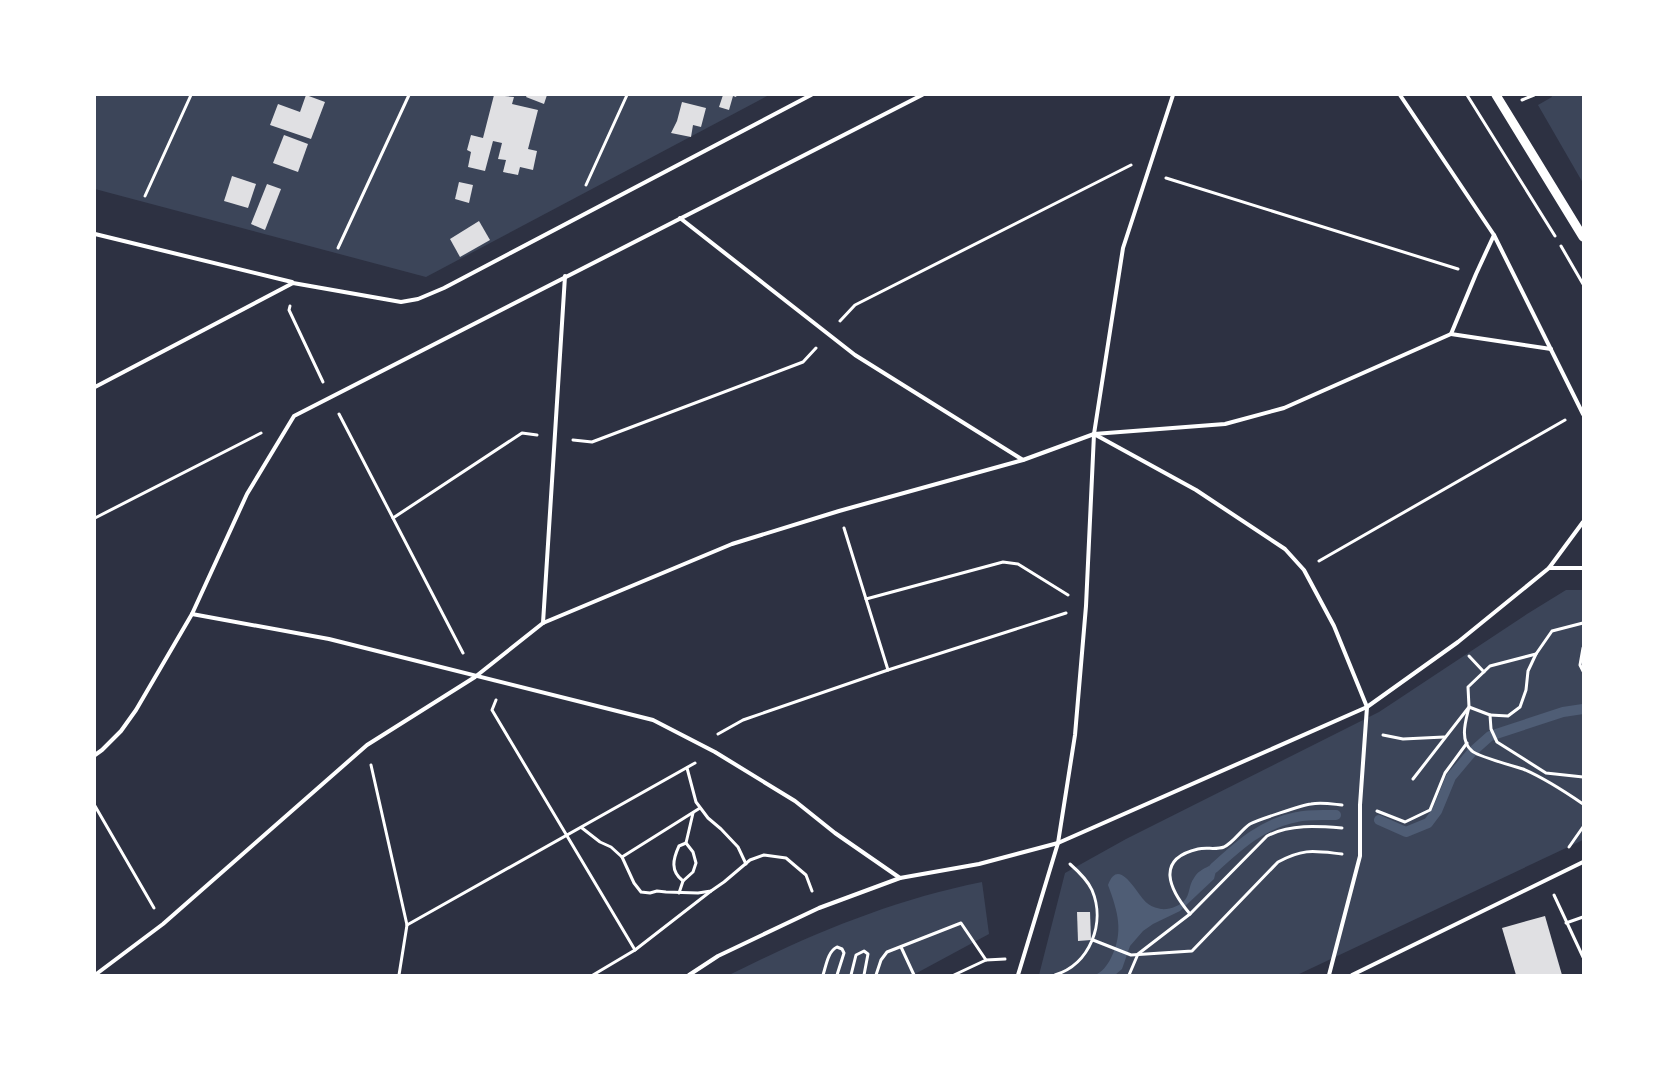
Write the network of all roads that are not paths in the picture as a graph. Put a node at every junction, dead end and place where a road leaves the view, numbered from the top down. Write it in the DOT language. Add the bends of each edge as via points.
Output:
graph roads {
  1 [pos="811,95"];
  2 [pos="922,95"];
  3 [pos="1173,95"];
  4 [pos="1400,95"];
  5 [pos="1496,95"];
  6 [pos="680,218"];
  7 [pos="95,234"];
  8 [pos="1494,235"];
  9 [pos="1583,237"];
  10 [pos="565,276"];
  11 [pos="293,283"];
  12 [pos="1451,334"];
  13 [pos="1550,349"];
  14 [pos="95,387"];
  15 [pos="1582,413"];
  16 [pos="1094,434"];
  17 [pos="1023,460"];
  18 [pos="1583,522"];
  19 [pos="1550,568"];
  20 [pos="1583,568"];
  21 [pos="192,614"];
  22 [pos="543,623"];
  23 [pos="475,677"];
  24 [pos="1367,707"];
  25 [pos="95,755"];
  26 [pos="1058,843"];
  27 [pos="1583,862"];
  28 [pos="900,878"];
  29 [pos="95,975"];
  30 [pos="689,975"];
  31 [pos="1018,975"];
  32 [pos="1329,975"];
  33 [pos="1352,975"];
  1 -- 11 [label="lane" via="418,299 401,302"];
  2 -- 6 [label="lane"];
  3 -- 16 [label="lane" via="1123,248"];
  4 -- 8 [label="lane"];
  5 -- 9 [label="street"];
  6 -- 10 [label="lane"];
  6 -- 17 [label="lane" via="855,355"];
  7 -- 11 [label="lane"];
  8 -- 12 [label="lane"];
  8 -- 13 [label="lane"];
  10 -- 21 [label="lane" via="294,416 247,494"];
  10 -- 22 [label="lane"];
  11 -- 14 [label="lane"];
  12 -- 13 [label="lane"];
  12 -- 16 [label="lane" via="1284,408 1225,424"];
  13 -- 15 [label="lane"];
  16 -- 17 [label="lane"];
  16 -- 24 [label="lane" via="1196,490 1285,549 1304,570 1334,626"];
  16 -- 26 [label="lane" via="1086,606 1075,735"];
  17 -- 22 [label="lane" via="732,544"];
  18 -- 19 [label="lane"];
  19 -- 20 [label="lane"];
  19 -- 24 [label="lane" via="1458,642"];
  21 -- 23 [label="lane" via="328,639"];
  21 -- 25 [label="lane" via="136,710 121,731"];
  22 -- 23 [label="lane"];
  23 -- 28 [label="lane" via="653,720 704,745 795,801"];
  23 -- 29 [label="lane" via="367,745 163,924"];
  24 -- 26 [label="lane"];
  24 -- 32 [label="lane" via="1360,856"];
  26 -- 28 [label="lane" via="979,864"];
  26 -- 31 [label="lane"];
  27 -- 33 [label="lane"];
  28 -- 30 [label="lane" via="819,908 718,956"];
}
